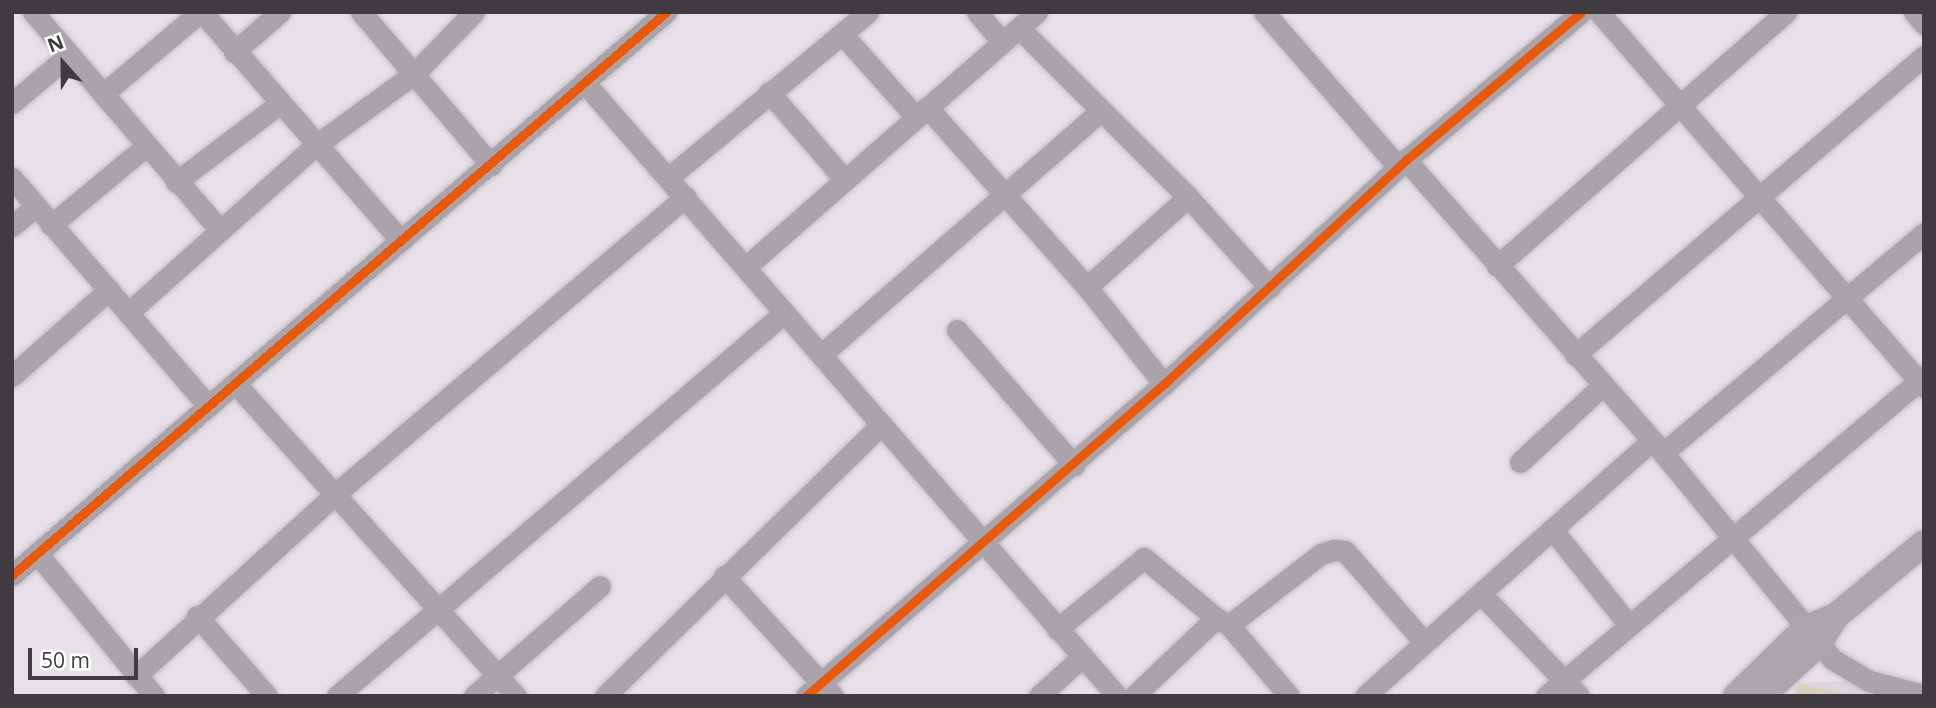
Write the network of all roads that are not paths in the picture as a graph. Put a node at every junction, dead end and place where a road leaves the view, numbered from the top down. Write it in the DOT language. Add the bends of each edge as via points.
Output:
graph roads {
  1 [pos="33,12"];
  2 [pos="201,12"];
  3 [pos="279,12"];
  4 [pos="474,12"];
  5 [pos="666,12"];
  6 [pos="868,12"];
  7 [pos="976,12"];
  8 [pos="1037,12"];
  9 [pos="1264,12"];
  10 [pos="1581,12"];
  11 [pos="1599,12"];
  12 [pos="1786,12"];
  13 [pos="1914,12"];
  14 [pos="373,17"];
  15 [pos="1924,24"];
  16 [pos="843,35"];
  17 [pos="1011,35"];
  18 [pos="234,51"];
  19 [pos="69,55"];
  20 [pos="1924,57"];
  21 [pos="415,73"];
  22 [pos="584,82"];
  23 [pos="769,92"];
  24 [pos="103,94"];
  25 [pos="12,103"];
  26 [pos="279,104"];
  27 [pos="1680,107"];
  28 [pos="922,112"];
  29 [pos="1099,112"];
  30 [pos="316,145"];
  31 [pos="146,146"];
  32 [pos="1406,160"];
  33 [pos="491,164"];
  34 [pos="12,178"];
  35 [pos="668,178"];
  36 [pos="845,180"];
  37 [pos="176,182"];
  38 [pos="686,197"];
  39 [pos="1188,197"];
  40 [pos="1003,198"];
  41 [pos="1762,198"];
  42 [pos="36,206"];
  43 [pos="51,225"];
  44 [pos="12,226"];
  45 [pos="219,229"];
  46 [pos="1924,233"];
  47 [pos="401,241"];
  48 [pos="748,265"];
  49 [pos="1497,266"];
  50 [pos="1087,287"];
  51 [pos="1270,288"];
  52 [pos="109,290"];
  53 [pos="1849,297"];
  54 [pos="128,313"];
  55 [pos="785,313"];
  56 [pos="957,330"];
  57 [pos="822,354"];
  58 [pos="1575,355"];
  59 [pos="14,372"];
  60 [pos="1922,381"];
  61 [pos="235,383"];
  62 [pos="1164,384"];
  63 [pos="1602,386"];
  64 [pos="208,406"];
  65 [pos="882,424"];
  66 [pos="1657,447"];
  67 [pos="1520,462"];
  68 [pos="1074,465"];
  69 [pos="334,495"];
  70 [pos="1552,529"];
  71 [pos="1729,536"];
  72 [pos="986,543"];
  73 [pos="1924,543"];
  74 [pos="37,553"];
  75 [pos="14,570"];
  76 [pos="724,576"];
  77 [pos="600,586"];
  78 [pos="1481,594"];
  79 [pos="439,608"];
  80 [pos="197,616"];
  81 [pos="1223,621"];
  82 [pos="1628,624"];
  83 [pos="1057,629"];
  84 [pos="1812,636"];
  85 [pos="1424,642"];
  86 [pos="1082,657"];
  87 [pos="497,674"];
  88 [pos="136,676"];
  89 [pos="1565,679"];
  90 [pos="820,691"];
  91 [pos="1924,695"];
  92 [pos="154,696"];
  93 [pos="267,696"];
  94 [pos="337,696"];
  95 [pos="474,696"];
  96 [pos="516,696"];
  97 [pos="605,696"];
  98 [pos="1039,696"];
  99 [pos="1116,696"];
  100 [pos="1133,696"];
  101 [pos="1289,696"];
  102 [pos="1365,696"];
  103 [pos="1546,696"];
  104 [pos="1579,696"];
  105 [pos="1736,696"];
  106 [pos="1762,696"];
  1 -- 19 [label="street"];
  2 -- 18 [label="street"];
  2 -- 24 [label="street"];
  3 -- 18 [label="street"];
  4 -- 21 [label="street"];
  5 -- 22 [label="street"];
  6 -- 16 [label="street"];
  7 -- 17 [label="street"];
  8 -- 17 [label="street"];
  9 -- 32 [label="street" via="1395,163"];
  10 -- 32 [label="street"];
  11 -- 27 [label="street"];
  12 -- 27 [label="street"];
  13 -- 15 [label="street"];
  14 -- 21 [label="street"];
  16 -- 23 [label="street"];
  16 -- 28 [label="street"];
  17 -- 28 [label="street"];
  17 -- 29 [label="street"];
  18 -- 26 [label="street"];
  19 -- 24 [label="street"];
  19 -- 25 [label="street"];
  20 -- 41 [label="street"];
  21 -- 30 [label="street"];
  21 -- 33 [label="street"];
  22 -- 33 [label="street"];
  22 -- 35 [label="street"];
  23 -- 35 [label="street"];
  23 -- 36 [label="street"];
  24 -- 31 [label="street"];
  26 -- 30 [label="street"];
  26 -- 37 [label="street"];
  27 -- 41 [label="street"];
  27 -- 49 [label="street"];
  28 -- 36 [label="street"];
  28 -- 40 [label="street"];
  29 -- 39 [label="street"];
  29 -- 40 [label="street"];
  30 -- 45 [label="street"];
  30 -- 47 [label="street"];
  31 -- 37 [label="street"];
  31 -- 43 [label="street"];
  32 -- 49 [label="street"];
  32 -- 51 [label="street"];
  33 -- 47 [label="street"];
  34 -- 42 [label="street"];
  35 -- 38 [label="street"];
  36 -- 48 [label="street"];
  37 -- 45 [label="street"];
  38 -- 48 [label="street"];
  38 -- 69 [label="street"];
  39 -- 50 [label="street"];
  39 -- 51 [label="street"];
  40 -- 50 [label="street"];
  40 -- 57 [label="street"];
  41 -- 53 [label="street"];
  41 -- 58 [label="street"];
  42 -- 43 [label="street"];
  42 -- 44 [label="street"];
  43 -- 52 [label="street"];
  45 -- 54 [label="street"];
  46 -- 53 [label="street"];
  47 -- 61 [label="street"];
  48 -- 55 [label="street"];
  49 -- 58 [label="street"];
  50 -- 62 [label="street"];
  51 -- 62 [label="street"];
  52 -- 54 [label="street"];
  52 -- 59 [label="street"];
  53 -- 60 [label="street"];
  53 -- 66 [label="street"];
  54 -- 64 [label="street"];
  55 -- 57 [label="street"];
  55 -- 79 [label="street"];
  56 -- 68 [label="street"];
  57 -- 65 [label="street"];
  58 -- 63 [label="street"];
  60 -- 71 [label="street"];
  61 -- 64 [label="street"];
  61 -- 69 [label="street"];
  62 -- 68 [label="street"];
  63 -- 66 [label="street"];
  63 -- 67 [label="street"];
  64 -- 74 [label="street"];
  65 -- 72 [label="street"];
  65 -- 76 [label="street"];
  66 -- 70 [label="street"];
  66 -- 71 [label="street"];
  68 -- 72 [label="street"];
  69 -- 79 [label="street"];
  69 -- 80 [label="street"];
  70 -- 78 [label="street"];
  70 -- 82 [label="street"];
  71 -- 82 [label="street"];
  71 -- 84 [label="street"];
  72 -- 83 [label="street"];
  72 -- 90 [label="street"];
  73 -- 84 [label="main road"];
  74 -- 75 [label="street"];
  74 -- 88 [label="street"];
  76 -- 90 [label="street"];
  76 -- 97 [label="street"];
  77 -- 87 [label="street"];
  78 -- 85 [label="street"];
  78 -- 89 [label="street"];
  79 -- 87 [label="street"];
  79 -- 94 [label="street"];
  80 -- 88 [label="street"];
  80 -- 93 [label="street"];
  81 -- 83 [label="street" via="1144,558"];
  81 -- 85 [label="street" via="1321,554 1345,551"];
  81 -- 100 [label="street"];
  81 -- 101 [label="street"];
  82 -- 89 [label="street"];
  83 -- 86 [label="street"];
  84 -- 91 [label="street" via="1848,671"];
  84 -- 105 [label="main road"];
  84 -- 106 [label="main road"];
  85 -- 102 [label="street"];
  86 -- 98 [label="street"];
  86 -- 99 [label="street"];
  87 -- 95 [label="street"];
  87 -- 96 [label="street"];
  88 -- 92 [label="street"];
  89 -- 103 [label="street"];
  89 -- 104 [label="street"];
}
